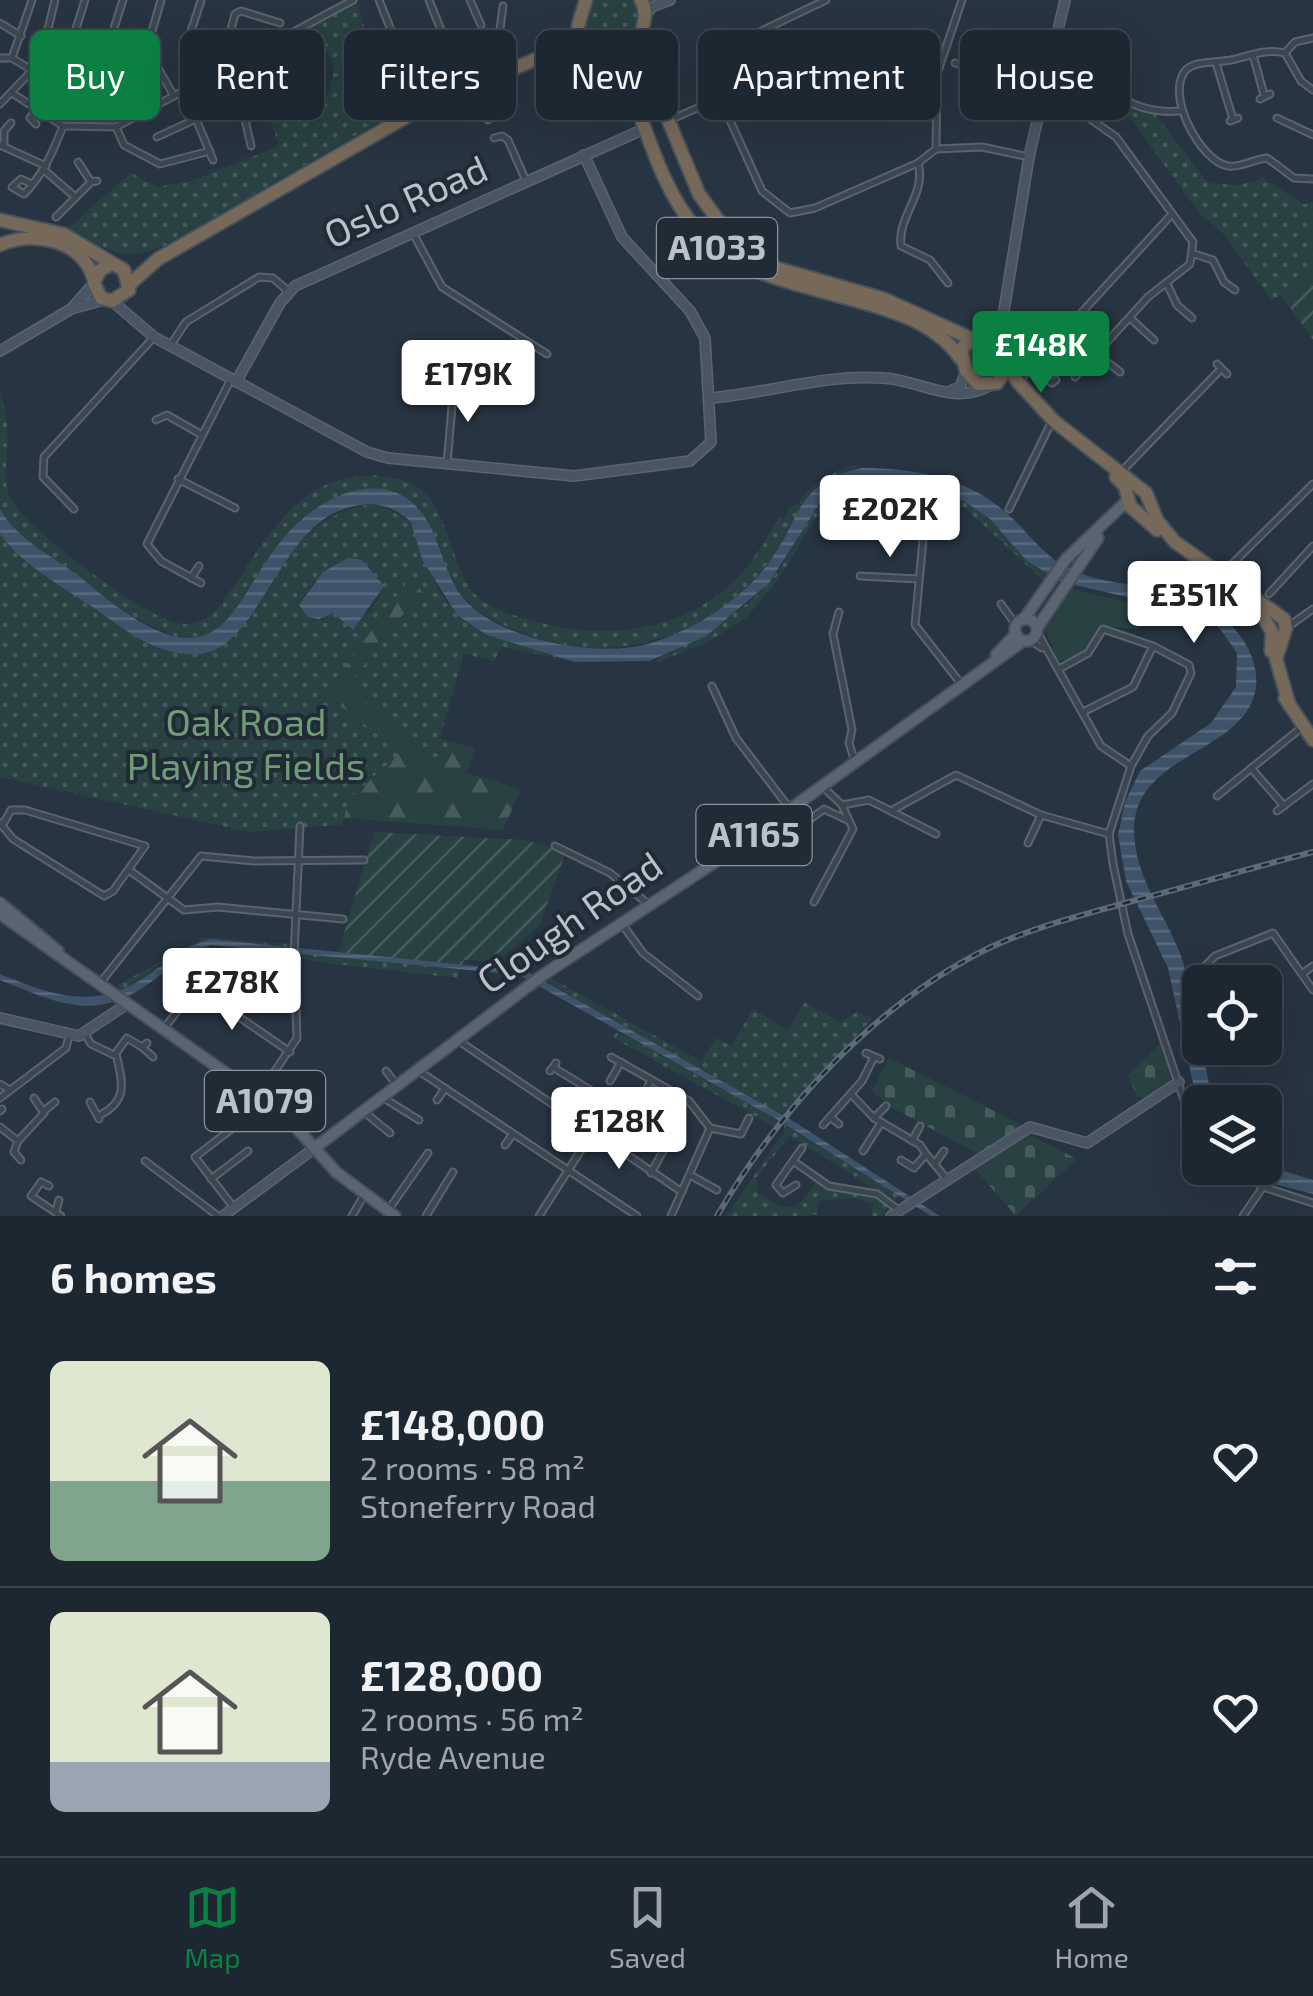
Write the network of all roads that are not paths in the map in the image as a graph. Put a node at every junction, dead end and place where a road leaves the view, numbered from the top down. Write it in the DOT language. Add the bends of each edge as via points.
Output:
graph roads {
  1 [pos="32,0"];
  2 [pos="56,0"];
  3 [pos="85,0"];
  4 [pos="123,0"];
  5 [pos="161,0"];
  6 [pos="334,0"];
  7 [pos="353,0"];
  8 [pos="379,0"];
  9 [pos="429,0"];
  10 [pos="470,0"];
  11 [pos="586,0"];
  12 [pos="641,0"];
  13 [pos="670,0"];
  14 [pos="826,0"];
  15 [pos="962,0"];
  16 [pos="1065,0"];
  17 [pos="201,1"];
  18 [pos="503,6"];
  19 [pos="337,8"];
  20 [pos="646,16"];
  21 [pos="0,23"];
  22 [pos="280,23"];
  23 [pos="481,24"];
  24 [pos="50,30"];
  25 [pos="76,30"];
  26 [pos="113,30"];
  27 [pos="191,30"];
  28 [pos="231,30"];
  29 [pos="296,30"];
  30 [pos="392,30"];
  31 [pos="440,30"];
  32 [pos="500,30"];
  33 [pos="578,30"];
  34 [pos="642,30"];
  35 [pos="763,30"];
  36 [pos="1059,30"];
  37 [pos="21,36"];
  38 [pos="1313,38"];
  39 [pos="1285,53"];
  40 [pos="1253,55"];
  41 [pos="0,58"];
  42 [pos="12,58"];
  43 [pos="955,62"];
  44 [pos="1216,63"];
  45 [pos="960,64"];
  46 [pos="30,69"];
  47 [pos="30,74"];
  48 [pos="162,76"];
  49 [pos="1313,90"];
  50 [pos="12,93"];
  51 [pos="180,93"];
  52 [pos="174,96"];
  53 [pos="1264,96"];
  54 [pos="0,104"];
  55 [pos="1130,105"];
  56 [pos="30,108"];
  57 [pos="698,108"];
  58 [pos="1179,110"];
  59 [pos="1234,118"];
  60 [pos="1277,118"];
  61 [pos="32,120"];
  62 [pos="51,120"];
  63 [pos="245,120"];
  64 [pos="401,120"];
  65 [pos="641,120"];
  66 [pos="730,120"];
  67 [pos="1038,120"];
  68 [pos="1092,120"];
  69 [pos="668,122"];
  70 [pos="12,123"];
  71 [pos="36,124"];
  72 [pos="63,126"];
  73 [pos="116,127"];
  74 [pos="644,129"];
  75 [pos="1313,135"];
  76 [pos="162,137"];
  77 [pos="494,138"];
  78 [pos="252,143"];
  79 [pos="2,144"];
  80 [pos="936,149"];
  81 [pos="210,151"];
  82 [pos="584,155"];
  83 [pos="1030,157"];
  84 [pos="213,160"];
  85 [pos="78,162"];
  86 [pos="918,163"];
  87 [pos="45,168"];
  88 [pos="1313,179"];
  89 [pos="526,181"];
  90 [pos="32,184"];
  91 [pos="74,196"];
  92 [pos="1172,214"];
  93 [pos="56,217"];
  94 [pos="2,220"];
  95 [pos="413,232"];
  96 [pos="5,242"];
  97 [pos="1194,254"];
  98 [pos="158,259"];
  99 [pos="115,266"];
  100 [pos="94,282"];
  101 [pos="1168,284"];
  102 [pos="949,286"];
  103 [pos="128,289"];
  104 [pos="288,290"];
  105 [pos="1235,290"];
  106 [pos="109,301"];
  107 [pos="71,309"];
  108 [pos="1006,314"];
  109 [pos="1130,318"];
  110 [pos="1192,318"];
  111 [pos="133,319"];
  112 [pos="976,337"];
  113 [pos="154,338"];
  114 [pos="1155,341"];
  115 [pos="170,346"];
  116 [pos="998,347"];
  117 [pos="0,351"];
  118 [pos="547,354"];
  119 [pos="1097,354"];
  120 [pos="963,364"];
  121 [pos="1032,366"];
  122 [pos="1008,368"];
  123 [pos="1122,374"];
  124 [pos="1227,374"];
  125 [pos="1075,377"];
  126 [pos="234,380"];
  127 [pos="1056,380"];
  128 [pos="1018,382"];
  129 [pos="454,383"];
  130 [pos="993,385"];
  131 [pos="944,393"];
  132 [pos="711,398"];
  133 [pos="156,420"];
  134 [pos="1050,425"];
  135 [pos="202,434"];
  136 [pos="447,464"];
  137 [pos="1121,472"];
  138 [pos="178,479"];
  139 [pos="1313,484"];
  140 [pos="1136,501"];
  141 [pos="235,508"];
  142 [pos="74,509"];
  143 [pos="1009,510"];
  144 [pos="924,529"];
  145 [pos="1313,546"];
  146 [pos="1072,562"];
  147 [pos="199,566"];
  148 [pos="860,576"];
  149 [pos="1221,576"];
  150 [pos="191,578"];
  151 [pos="918,578"];
  152 [pos="201,583"];
  153 [pos="1269,594"];
  154 [pos="1001,604"];
  155 [pos="1313,609"];
  156 [pos="839,612"];
  157 [pos="1305,613"];
  158 [pos="1278,625"];
  159 [pos="1024,628"];
  160 [pos="1153,646"];
  161 [pos="1059,669"];
  162 [pos="962,685"];
  163 [pos="712,686"];
  164 [pos="1083,712"];
  165 [pos="1303,726"];
  166 [pos="1313,740"];
  167 [pos="856,762"];
  168 [pos="1132,766"];
  169 [pos="1251,768"];
  170 [pos="1313,784"];
  171 [pos="822,786"];
  172 [pos="1217,796"];
  173 [pos="842,805"];
  174 [pos="1284,806"];
  175 [pos="0,809"];
  176 [pos="891,811"];
  177 [pos="1277,811"];
  178 [pos="791,813"];
  179 [pos="1041,815"];
  180 [pos="4,819"];
  181 [pos="850,821"];
  182 [pos="300,826"];
  183 [pos="793,832"];
  184 [pos="936,834"];
  185 [pos="1109,834"];
  186 [pos="1028,843"];
  187 [pos="555,846"];
  188 [pos="299,860"];
  189 [pos="364,860"];
  190 [pos="129,870"];
  191 [pos="166,899"];
  192 [pos="814,902"];
  193 [pos="0,903"];
  194 [pos="647,903"];
  195 [pos="0,914"];
  196 [pos="297,915"];
  197 [pos="343,919"];
  198 [pos="620,922"];
  199 [pos="69,963"];
  200 [pos="1207,965"];
  201 [pos="1313,966"];
  202 [pos="1302,974"];
  203 [pos="294,975"];
  204 [pos="99,984"];
  205 [pos="194,986"];
  206 [pos="1313,990"];
  207 [pos="698,996"];
  208 [pos="124,1002"];
  209 [pos="0,1018"];
  210 [pos="164,1028"];
  211 [pos="86,1034"];
  212 [pos="69,1036"];
  213 [pos="456,1040"];
  214 [pos="290,1052"];
  215 [pos="866,1052"];
  216 [pos="114,1055"];
  217 [pos="153,1056"];
  218 [pos="611,1057"];
  219 [pos="621,1062"];
  220 [pos="554,1068"];
  221 [pos="418,1070"];
  222 [pos="386,1071"];
  223 [pos="650,1080"];
  224 [pos="610,1081"];
  225 [pos="1179,1082"];
  226 [pos="0,1084"];
  227 [pos="398,1086"];
  228 [pos="445,1088"];
  229 [pos="1182,1089"];
  230 [pos="10,1090"];
  231 [pos="850,1094"];
  232 [pos="258,1096"];
  233 [pos="382,1097"];
  234 [pos="0,1098"];
  235 [pos="34,1098"];
  236 [pos="684,1098"];
  237 [pos="437,1100"];
  238 [pos="641,1100"];
  239 [pos="598,1101"];
  240 [pos="56,1102"];
  241 [pos="90,1102"];
  242 [pos="613,1106"];
  243 [pos="886,1106"];
  244 [pos="256,1110"];
  245 [pos="44,1111"];
  246 [pos="363,1111"];
  247 [pos="678,1113"];
  248 [pos="632,1116"];
  249 [pos="830,1117"];
  250 [pos="749,1118"];
  251 [pos="874,1118"];
  252 [pos="418,1120"];
  253 [pos="881,1123"];
  254 [pos="840,1124"];
  255 [pos="823,1125"];
  256 [pos="920,1126"];
  257 [pos="0,1127"];
  258 [pos="583,1128"];
  259 [pos="710,1128"];
  260 [pos="650,1130"];
  261 [pos="390,1133"];
  262 [pos="592,1133"];
  263 [pos="513,1134"];
  264 [pos="741,1134"];
  265 [pos="749,1139"];
  266 [pos="18,1140"];
  267 [pos="912,1141"];
  268 [pos="505,1145"];
  269 [pos="316,1147"];
  270 [pos="802,1148"];
  271 [pos="536,1149"];
  272 [pos="248,1151"];
  273 [pos="619,1151"];
  274 [pos="863,1151"];
  275 [pos="944,1151"];
  276 [pos="428,1153"];
  277 [pos="926,1154"];
  278 [pos="21,1160"];
  279 [pos="530,1160"];
  280 [pos="900,1160"];
  281 [pos="145,1161"];
  282 [pos="793,1161"];
  283 [pos="936,1162"];
  284 [pos="568,1170"];
  285 [pos="454,1172"];
  286 [pos="652,1173"];
  287 [pos="690,1175"];
  288 [pos="946,1178"];
  289 [pos="211,1179"];
  290 [pos="796,1185"];
  291 [pos="1261,1185"];
  292 [pos="49,1186"];
  293 [pos="1264,1187"];
  294 [pos="717,1190"];
  295 [pos="682,1192"];
  296 [pos="364,1195"];
  297 [pos="1313,1203"];
  298 [pos="234,1208"];
  299 [pos="56,1209"];
  300 [pos="894,1213"];
  301 [pos="391,1214"];
  302 [pos="221,1216"];
  303 [pos="352,1216"];
  304 [pos="426,1216"];
  305 [pos="540,1216"];
  306 [pos="637,1216"];
  307 [pos="671,1216"];
  308 [pos="1243,1216"];
  1 -- 37 [label="street"];
  2 -- 24 [label="street"];
  3 -- 25 [label="street"];
  4 -- 26 [label="street"];
  5 -- 48 [label="street" via="147,49"];
  6 -- 19 [label="street"];
  7 -- 19 [label="street"];
  8 -- 30 [label="street"];
  9 -- 31 [label="street"];
  10 -- 23 [label="street"];
  11 -- 33 [label="highway"];
  12 -- 20 [label="highway"];
  13 -- 20 [label="street"];
  14 -- 35 [label="street"];
  15 -- 80 [label="street" via="938,74"];
  16 -- 36 [label="street"];
  17 -- 27 [label="street"];
  18 -- 32 [label="street"];
  19 -- 29 [label="street"];
  20 -- 34 [label="highway"];
  21 -- 37 [label="street"];
  22 -- 28 [label="street" via="241,10"];
  37 -- 42 [label="street"];
  38 -- 39 [label="street"];
  39 -- 40 [label="street"];
  39 -- 49 [label="street"];
  40 -- 44 [label="street"];
  40 -- 53 [label="street"];
  41 -- 42 [label="street"];
  42 -- 46 [label="street"];
  43 -- 45 [label="street"];
  44 -- 58 [label="street" via="1188,68 1178,85"];
  44 -- 59 [label="street"];
  47 -- 50 [label="street"];
  48 -- 52 [label="street"];
  50 -- 54 [label="street"];
  50 -- 56 [label="street"];
  51 -- 52 [label="street"];
  52 -- 73 [label="street"];
  55 -- 58 [label="street"];
  57 -- 69 [label="street"];
  58 -- 88 [label="street" via="1216,161 1229,166 1266,158 1294,178"];
  60 -- 75 [label="street"];
  61 -- 71 [label="street"];
  62 -- 72 [label="street"];
  63 -- 78 [label="street"];
  64 -- 98 [label="highway"];
  65 -- 74 [label="highway, A1033"];
  66 -- 86 [label="street" via="762,192 790,213"];
  67 -- 83 [label="street"];
  68 -- 92 [label="street" via="1116,137"];
  69 -- 112 [label="highway, A1033" via="704,204 748,253 783,272 892,302"];
  70 -- 79 [label="street"];
  72 -- 73 [label="street"];
  72 -- 87 [label="street"];
  73 -- 81 [label="street" via="124,144 160,164"];
  74 -- 82 [label="street, Oslo Road"];
  74 -- 120 [label="highway, A1033" via="682,208 717,248 780,282 909,321 948,341"];
  76 -- 81 [label="street" via="196,119"];
  77 -- 89 [label="street" via="508,140"];
  79 -- 87 [label="street"];
  80 -- 83 [label="street" via="982,147"];
  80 -- 86 [label="street"];
  81 -- 84 [label="street"];
  82 -- 89 [label="street, Oslo Road"];
  82 -- 132 [label="street" via="622,237 698,324"];
  83 -- 108 [label="street"];
  85 -- 91 [label="street" via="94,182"];
  86 -- 102 [label="street" via="919,190 897,236 906,252 930,260"];
  87 -- 90 [label="street"];
  87 -- 91 [label="street"];
  89 -- 95 [label="street, Oslo Road"];
  91 -- 93 [label="street"];
  92 -- 97 [label="street"];
  92 -- 121 [label="street"];
  94 -- 96 [label="highway" via="12,231"];
  94 -- 99 [label="highway" via="63,234"];
  95 -- 104 [label="street, Oslo Road"];
  95 -- 118 [label="street" via="442,287"];
  96 -- 100 [label="highway" via="40,238 63,244 84,260"];
  97 -- 101 [label="street"];
  97 -- 105 [label="street" via="1213,260"];
  98 -- 99 [label="highway"];
  98 -- 103 [label="highway"];
  99 -- 100 [label="highway" via="100,270"];
  99 -- 103 [label="highway"];
  100 -- 106 [label="highway"];
  100 -- 107 [label="street"];
  101 -- 109 [label="street"];
  101 -- 110 [label="street"];
  103 -- 106 [label="highway"];
  103 -- 111 [label="street"];
  104 -- 115 [label="street" via="274,278 259,277 186,322"];
  104 -- 126 [label="street"];
  106 -- 107 [label="street"];
  106 -- 111 [label="street"];
  107 -- 117 [label="street"];
  108 -- 112 [label="street" via="995,330"];
  108 -- 116 [label="street"];
  109 -- 114 [label="street"];
  109 -- 119 [label="street"];
  111 -- 113 [label="street"];
  112 -- 116 [label="highway, A1033"];
  112 -- 120 [label="highway"];
  113 -- 115 [label="street"];
  113 -- 142 [label="street" via="44,457 44,477"];
  115 -- 126 [label="street"];
  116 -- 122 [label="highway, A1033"];
  119 -- 123 [label="street"];
  119 -- 125 [label="street"];
  120 -- 130 [label="highway, A1033" via="975,383"];
  120 -- 131 [label="street" via="960,386"];
  121 -- 122 [label="street"];
  121 -- 127 [label="street"];
  121 -- 128 [label="street"];
  122 -- 128 [label="highway, A1033"];
  122 -- 130 [label="highway"];
  124 -- 137 [label="street" via="1219,366"];
  126 -- 135 [label="street"];
  126 -- 136 [label="street" via="367,452"];
  128 -- 137 [label="highway, A1033" via="1054,421"];
  129 -- 136 [label="street"];
  130 -- 131 [label="street" via="967,395"];
  130 -- 134 [label="highway, A1033" via="1023,398"];
  131 -- 132 [label="street" via="886,378 856,378"];
  132 -- 136 [label="street" via="710,442 690,461 574,476"];
  133 -- 135 [label="street" via="167,415"];
  134 -- 140 [label="highway, A1033" via="1107,468"];
  134 -- 143 [label="street"];
  135 -- 138 [label="street"];
  137 -- 140 [label="highway, A1033"];
  138 -- 141 [label="street"];
  138 -- 150 [label="street" via="147,544"];
  139 -- 149 [label="street"];
  140 -- 146 [label="main road, A1165"];
  140 -- 149 [label="highway, A1033"];
  140 -- 158 [label="highway, A1033" via="1181,555"];
  144 -- 151 [label="street"];
  145 -- 153 [label="street"];
  146 -- 159 [label="main road, A1165" via="1049,581"];
  146 -- 159 [label="main road, A1165" via="1064,591"];
  147 -- 150 [label="street"];
  148 -- 151 [label="street"];
  149 -- 158 [label="highway, A1033"];
  150 -- 152 [label="street"];
  151 -- 162 [label="street" via="915,625"];
  154 -- 159 [label="street"];
  155 -- 157 [label="street"];
  156 -- 167 [label="street" via="834,634"];
  157 -- 158 [label="street"];
  157 -- 158 [label="street"];
  158 -- 165 [label="highway" via="1272,668"];
  159 -- 161 [label="street"];
  159 -- 162 [label="main road, Clough Road / A1165"];
  160 -- 161 [label="street" via="1103,629 1088,653"];
  160 -- 164 [label="street" via="1129,691"];
  160 -- 168 [label="street" via="1184,660 1191,673 1168,720 1148,736"];
  161 -- 164 [label="street"];
  162 -- 167 [label="main road, Clough Road / A1165"];
  163 -- 178 [label="street" via="738,741"];
  164 -- 168 [label="street" via="1108,754"];
  165 -- 166 [label="highway"];
  165 -- 169 [label="street"];
  167 -- 171 [label="main road, Clough Road / A1165"];
  168 -- 185 [label="street"];
  169 -- 172 [label="street"];
  169 -- 174 [label="street"];
  170 -- 174 [label="street"];
  171 -- 173 [label="street"];
  171 -- 178 [label="main road, Clough Road / A1165"];
  173 -- 176 [label="street" via="869,800"];
  173 -- 181 [label="street"];
  174 -- 177 [label="street"];
  175 -- 180 [label="street"];
  176 -- 179 [label="street" via="956,775"];
  176 -- 184 [label="street"];
  178 -- 194 [label="main road, Clough Road / A1165"];
  179 -- 185 [label="street"];
  179 -- 186 [label="street"];
  180 -- 190 [label="street" via="13,839 104,896"];
  180 -- 190 [label="street" via="25,810 142,844"];
  181 -- 183 [label="street" via="824,809"];
  181 -- 192 [label="street" via="854,828"];
  182 -- 188 [label="street"];
  185 -- 225 [label="street" via="1128,934"];
  187 -- 194 [label="street" via="610,873"];
  188 -- 189 [label="street"];
  188 -- 191 [label="street" via="201,856"];
  188 -- 196 [label="street"];
  190 -- 191 [label="street"];
  191 -- 196 [label="street" via="184,910"];
  191 -- 204 [label="street"];
  193 -- 199 [label="main road, A1079"];
  194 -- 198 [label="main road, Clough Road / A1165"];
  195 -- 199 [label="main road, A1079"];
  196 -- 197 [label="street"];
  196 -- 203 [label="street"];
  198 -- 207 [label="street" via="643,952"];
  198 -- 213 [label="main road, Clough Road / A1165"];
  199 -- 204 [label="main road, A1079"];
  200 -- 202 [label="street" via="1273,933"];
  201 -- 202 [label="street"];
  202 -- 206 [label="street"];
  203 -- 205 [label="street" via="215,970"];
  203 -- 214 [label="street" via="297,1038"];
  204 -- 208 [label="main road, A1079"];
  205 -- 210 [label="street"];
  205 -- 214 [label="street"];
  208 -- 210 [label="main road, A1079"];
  208 -- 211 [label="street"];
  209 -- 212 [label="street"];
  210 -- 232 [label="main road, A1079"];
  211 -- 212 [label="street"];
  211 -- 216 [label="street"];
  212 -- 230 [label="street" via="66,1048"];
  213 -- 221 [label="main road, Clough Road / A1165"];
  213 -- 258 [label="street"];
  214 -- 232 [label="street"];
  215 -- 231 [label="street" via="877,1058"];
  216 -- 217 [label="street" via="127,1038"];
  216 -- 241 [label="street" via="124,1070 115,1105 100,1117"];
  218 -- 219 [label="street"];
  219 -- 223 [label="street"];
  219 -- 224 [label="street"];
  220 -- 239 [label="street"];
  221 -- 227 [label="main road, Clough Road / A1165"];
  221 -- 228 [label="street"];
  222 -- 227 [label="street"];
  223 -- 236 [label="street"];
  223 -- 238 [label="street"];
  225 -- 229 [label="street"];
  225 -- 288 [label="street" via="1087,1144 1030,1127"];
  226 -- 230 [label="street"];
  227 -- 233 [label="main road, Clough Road / A1165"];
  228 -- 237 [label="street"];
  228 -- 263 [label="street"];
  230 -- 234 [label="street"];
  231 -- 249 [label="street"];
  231 -- 251 [label="street"];
  232 -- 269 [label="main road, A1079"];
  233 -- 246 [label="main road, Clough Road / A1165"];
  233 -- 252 [label="street"];
  235 -- 245 [label="street"];
  236 -- 247 [label="street"];
  236 -- 259 [label="street"];
  239 -- 242 [label="street"];
  239 -- 258 [label="street"];
  240 -- 245 [label="street"];
  243 -- 251 [label="street"];
  244 -- 289 [label="street" via="195,1156"];
  245 -- 266 [label="street"];
  246 -- 261 [label="street"];
  246 -- 269 [label="main road, Clough Road / A1165"];
  248 -- 273 [label="street" via="640,1121"];
  249 -- 254 [label="street"];
  249 -- 255 [label="street"];
  250 -- 264 [label="street"];
  251 -- 253 [label="street"];
  253 -- 267 [label="street"];
  253 -- 274 [label="street"];
  256 -- 267 [label="street"];
  257 -- 266 [label="street"];
  258 -- 262 [label="street"];
  259 -- 264 [label="street"];
  259 -- 287 [label="street"];
  260 -- 286 [label="street" via="668,1142"];
  262 -- 273 [label="street"];
  262 -- 284 [label="street"];
  263 -- 268 [label="street"];
  263 -- 271 [label="street"];
  264 -- 265 [label="street"];
  266 -- 278 [label="street" via="14,1152"];
  267 -- 277 [label="street"];
  269 -- 296 [label="main road, A1079"];
  269 -- 298 [label="street"];
  270 -- 282 [label="street"];
  271 -- 279 [label="street"];
  271 -- 284 [label="street"];
  272 -- 289 [label="street"];
  273 -- 286 [label="street"];
  275 -- 283 [label="street"];
  276 -- 301 [label="street"];
  277 -- 280 [label="street" via="914,1168"];
  277 -- 283 [label="street"];
  281 -- 302 [label="street"];
  282 -- 290 [label="street" via="776,1185 783,1193"];
  282 -- 300 [label="street" via="829,1186 877,1194"];
  283 -- 288 [label="street"];
  284 -- 305 [label="street"];
  284 -- 306 [label="street"];
  285 -- 304 [label="street"];
  286 -- 295 [label="street"];
  287 -- 294 [label="street"];
  287 -- 295 [label="street"];
  288 -- 300 [label="street"];
  289 -- 298 [label="street"];
  291 -- 293 [label="street"];
  292 -- 299 [label="street" via="41,1182 31,1196"];
  293 -- 297 [label="street"];
  293 -- 308 [label="street"];
  295 -- 307 [label="street"];
  296 -- 301 [label="main road, A1079"];
  296 -- 303 [label="street"];
  298 -- 302 [label="street"];
}
